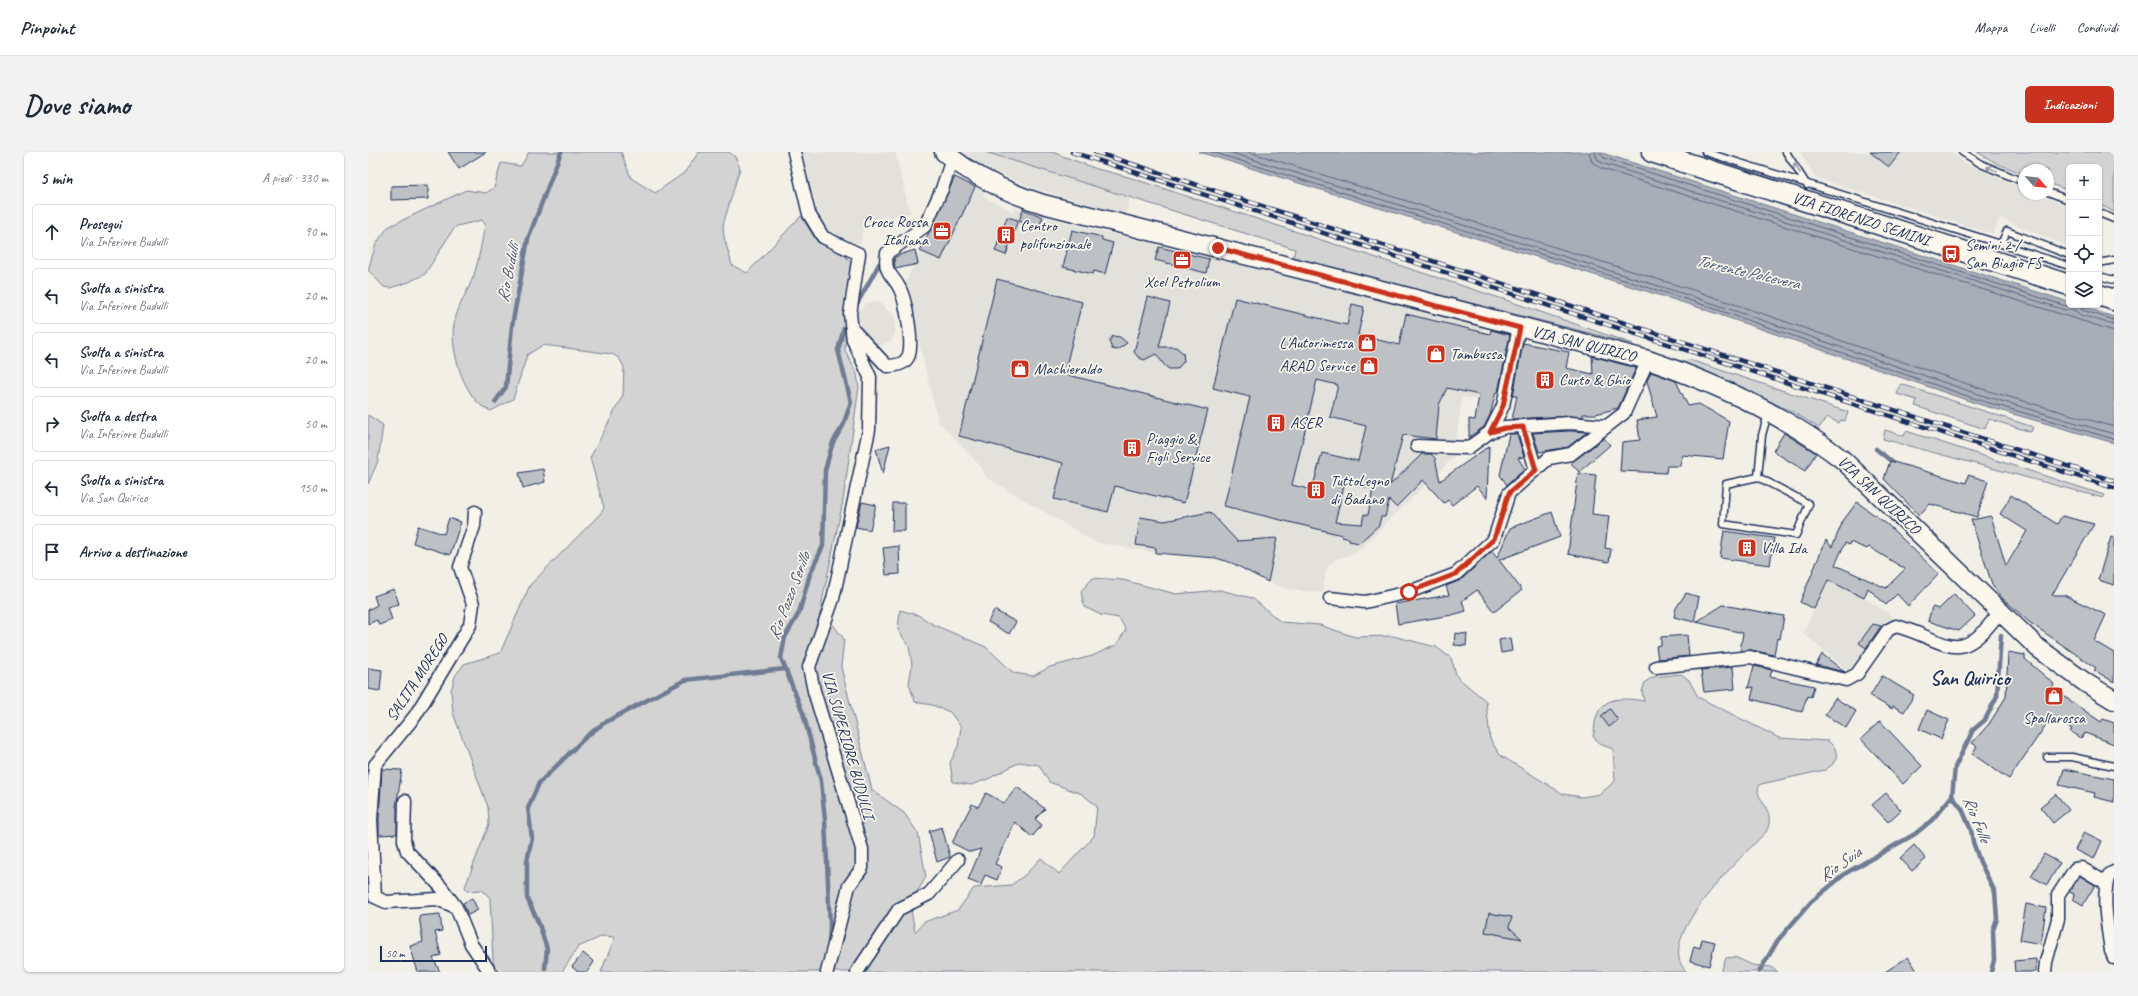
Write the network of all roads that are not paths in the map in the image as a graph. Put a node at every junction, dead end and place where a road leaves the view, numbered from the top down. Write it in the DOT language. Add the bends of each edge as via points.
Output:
graph roads {
  1 [pos="794,152"];
  2 [pos="1652,152"];
  3 [pos="1705,152"];
  4 [pos="1786,152"];
  5 [pos="1962,152"];
  6 [pos="948,155"];
  7 [pos="2018,179"];
  8 [pos="1807,185"];
  9 [pos="2054,194"];
  10 [pos="2066,199"];
  11 [pos="2102,214"];
  12 [pos="2114,219"];
  13 [pos="2001,244"];
  14 [pos="2066,254"];
  15 [pos="2114,260"];
  16 [pos="2102,262"];
  17 [pos="2066,265"];
  18 [pos="2102,277"];
  19 [pos="2114,280"];
  20 [pos="2066,284"];
  21 [pos="2102,296"];
  22 [pos="2114,300"];
  23 [pos="1520,328"];
  24 [pos="853,330"];
  25 [pos="1648,360"];
  26 [pos="1768,411"];
  27 [pos="1607,426"];
  28 [pos="1523,427"];
  29 [pos="1490,432"];
  30 [pos="1417,446"];
  31 [pos="1536,470"];
  32 [pos="1758,477"];
  33 [pos="475,512"];
  34 [pos="1330,598"];
  35 [pos="2000,611"];
  36 [pos="1656,668"];
  37 [pos="2114,700"];
  38 [pos="2047,757"];
  39 [pos="2114,766"];
  40 [pos="405,801"];
  41 [pos="958,860"];
  42 [pos="2114,872"];
  43 [pos="2106,883"];
  44 [pos="456,907"];
  45 [pos="2114,958"];
  46 [pos="490,972"];
  47 [pos="827,972"];
  48 [pos="857,972"];
  49 [pos="2045,972"];
  1 -- 24 [label="street, VIA SUPERIORE BUDULLI" via="809,214 823,237 859,254 850,314"];
  2 -- 20 [label="main road, VIA FIORENZO SEMINI"];
  3 -- 8 [label="lane"];
  8 -- 4 [label="lane, one-way"];
  7 -- 5 [label="lane, one-way" via="1981,164"];
  6 -- 23 [label="main road, VIA SAN QUIRICO" via="1002,188 1043,204"];
  6 -- 24 [label="street" via="939,196 924,226 887,253 885,262 888,272 900,289 911,350 908,357 896,366 887,366"];
  8 -- 13 [label="lane"];
  9 -- 10 [label="lane"];
  11 -- 12 [label="lane"];
  13 -- 14 [label="lane" via="2007,231"];
  13 -- 17 [label="lane"];
  15 -- 16 [label="lane"];
  18 -- 19 [label="lane"];
  21 -- 22 [label="main road"];
  23 -- 25 [label="main road, VIA SAN QUIRICO"];
  23 -- 29 [label="street" via="1503,406"];
  24 -- 47 [label="street, VIA SUPERIORE BUDULLI" via="853,340 870,377 869,430 833,599 809,667 862,849 862,868 849,886"];
  25 -- 26 [label="main road, VIA SAN QUIRICO" via="1688,374"];
  25 -- 27 [label="street" via="1624,413"];
  26 -- 32 [label="lane" via="1762,435"];
  26 -- 35 [label="main road, VIA SAN QUIRICO" via="1843,460"];
  27 -- 28 [label="street" via="1570,423"];
  27 -- 31 [label="street" via="1571,454 1549,458"];
  28 -- 29 [label="street"];
  28 -- 31 [label="street"];
  29 -- 30 [label="street" via="1468,448"];
  31 -- 34 [label="street" via="1509,493 1494,539 1456,574 1409,592 1365,602"];
  32 -- 32 [label="lane" via="1809,504 1796,535 1723,524 1726,484"];
  33 -- 44 [label="street, SALITA MOREGO" via="474,526 460,567 473,604 470,625 415,716 375,765 371,819 376,897 386,902 437,898"];
  35 -- 36 [label="street" via="1974,641 1959,647 1943,645 1896,626 1888,630 1857,674 1846,680 1750,657"];
  35 -- 37 [label="main road, VIA SAN QUIRICO" via="2054,661"];
  38 -- 39 [label="lane" via="2072,757"];
  40 -- 44 [label="street" via="404,841 407,851"];
  41 -- 48 [label="street" via="929,894 899,909"];
  42 -- 43 [label="street" via="2109,875"];
  43 -- 45 [label="street" via="2111,951"];
  43 -- 49 [label="street" via="2081,868 2075,869 2058,895 2058,919"];
  44 -- 46 [label="street" via="471,944"];
}
